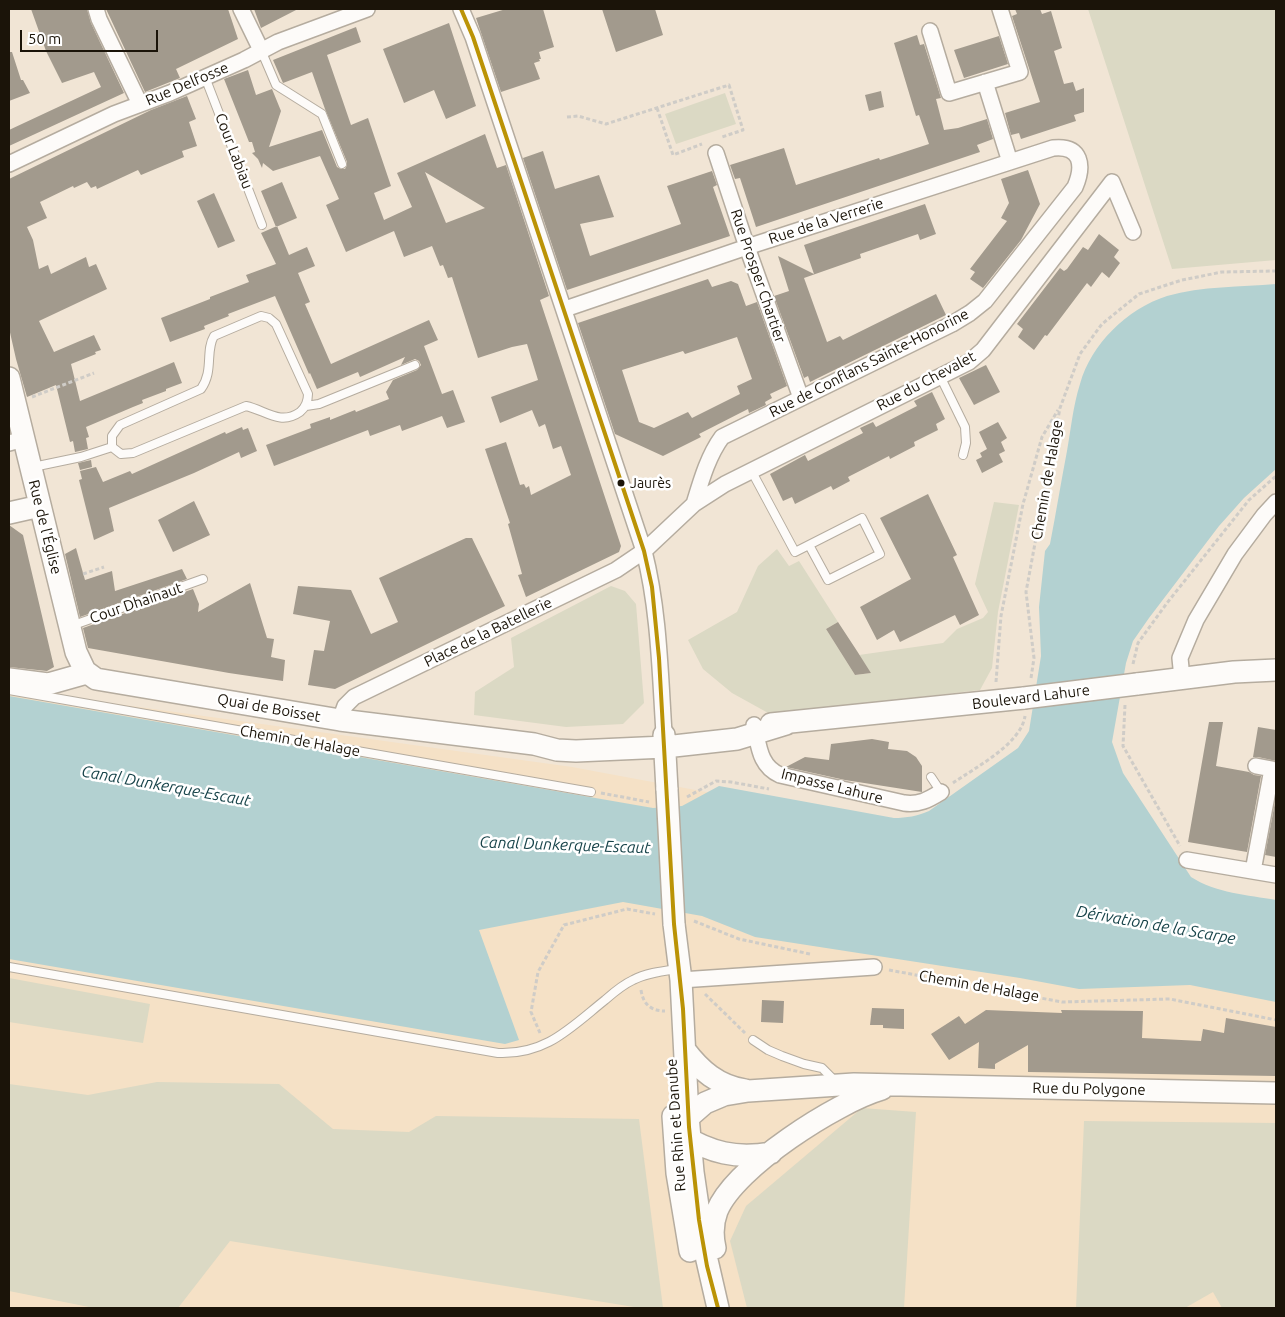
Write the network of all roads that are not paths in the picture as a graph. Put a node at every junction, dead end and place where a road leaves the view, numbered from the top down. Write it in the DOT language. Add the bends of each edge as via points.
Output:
graph roads {
  1 [pos="96,9"];
  2 [pos="241,9"];
  3 [pos="462,9"];
  4 [pos="1000,9"];
  5 [pos="359,10"];
  6 [pos="930,31"];
  7 [pos="261,50"];
  8 [pos="205,77"];
  9 [pos="985,82"];
  10 [pos="140,104"];
  11 [pos="714,145"];
  12 [pos="1010,162"];
  13 [pos="9,164"];
  14 [pos="342,164"];
  15 [pos="1080,167"];
  16 [pos="262,225"];
  17 [pos="1133,232"];
  18 [pos="747,247"];
  19 [pos="565,310"];
  20 [pos="415,365"];
  21 [pos="940,376"];
  22 [pos="9,378"];
  23 [pos="801,398"];
  24 [pos="306,406"];
  25 [pos="16,441"];
  26 [pos="112,447"];
  27 [pos="963,455"];
  28 [pos="31,467"];
  29 [pos="751,470"];
  30 [pos="1276,502"];
  31 [pos="694,504"];
  32 [pos="40,506"];
  33 [pos="9,513"];
  34 [pos="809,545"];
  35 [pos="644,550"];
  36 [pos="204,579"];
  37 [pos="69,626"];
  38 [pos="1276,670"];
  39 [pos="87,673"];
  40 [pos="1182,678"];
  41 [pos="9,679"];
  42 [pos="9,690"];
  43 [pos="340,720"];
  44 [pos="755,729"];
  45 [pos="665,740"];
  46 [pos="1256,766"];
  47 [pos="932,777"];
  48 [pos="591,792"];
  49 [pos="941,792"];
  50 [pos="1188,860"];
  51 [pos="1253,870"];
  52 [pos="1276,875"];
  53 [pos="9,967"];
  54 [pos="874,967"];
  55 [pos="683,975"];
  56 [pos="753,1040"];
  57 [pos="684,1050"];
  58 [pos="839,1085"];
  59 [pos="902,1086"];
  60 [pos="748,1090"];
  61 [pos="1276,1092"];
  62 [pos="684,1129"];
  63 [pos="771,1153"];
  64 [pos="703,1308"];
  65 [pos="718,1308"];
  66 [pos="725,1308"];
  1 -- 10 [label="street"];
  2 -- 7 [label="street"];
  3 -- 19 [label="street"];
  4 -- 9 [label="street" via="1020,72"];
  5 -- 7 [label="street, Rue Delfosse"];
  6 -- 9 [label="street" via="949,93"];
  7 -- 8 [label="street, Rue Delfosse"];
  7 -- 14 [label="lane" via="276,85 322,114"];
  8 -- 10 [label="street, Rue Delfosse"];
  8 -- 16 [label="lane, Cour Labiau"];
  9 -- 12 [label="street"];
  10 -- 13 [label="street, Rue Delfosse"];
  11 -- 18 [label="street, Rue Prosper Chartier"];
  12 -- 15 [label="street, Rue de la Verrerie" via="1061,147 1076,155"];
  12 -- 18 [label="street, Rue de la Verrerie"];
  15 -- 23 [label="street, Rue de Conflans Sainte-Honorine" via="1070,194 985,301 952,324"];
  17 -- 21 [label="street, Rue du Chevalet" via="1112,182 983,350 969,362"];
  18 -- 19 [label="street, Rue de la Verrerie"];
  18 -- 23 [label="street, Rue Prosper Chartier"];
  19 -- 35 [label="street"];
  20 -- 24 [label="lane" via="319,404"];
  21 -- 27 [label="lane" via="965,428"];
  21 -- 29 [label="street, Rue du Chevalet"];
  22 -- 25 [label="main road, Rue de l'Église" via="15,404"];
  23 -- 31 [label="street, Rue de Conflans Sainte-Honorine" via="722,437 708,463"];
  24 -- 26 [label="lane" via="294,415 281,418 246,406 133,454 121,454"];
  24 -- 26 [label="lane" via="308,394 276,324 261,316 214,336 208,374 201,389 120,425 112,436"];
  25 -- 28 [label="main road, Rue de l'Église"];
  26 -- 28 [label="lane" via="82,457"];
  28 -- 32 [label="main road, Rue de l'Église"];
  29 -- 31 [label="street, Rue du Chevalet"];
  29 -- 34 [label="lane" via="795,552"];
  30 -- 40 [label="street" via="1235,554 1196,620 1180,658"];
  31 -- 35 [label="street, Rue du Chevalet"];
  32 -- 33 [label="main road"];
  32 -- 37 [label="main road, Rue de l'Église"];
  34 -- 34 [label="lane" via="862,518 880,554 828,580"];
  35 -- 43 [label="street, Place de la Batellerie" via="604,576 354,697 345,706"];
  35 -- 45 [label="street" via="654,603"];
  36 -- 37 [label="lane, Cour Dhainaut"];
  37 -- 39 [label="main road, Rue de l'Église" via="76,652"];
  38 -- 40 [label="main road, Boulevard Lahure"];
  39 -- 41 [label="main road" via="48,684"];
  39 -- 43 [label="main road, Quai de Boisset" via="104,681"];
  40 -- 44 [label="main road, Boulevard Lahure, bridge"];
  42 -- 48 [label="lane, Chemin de Halage"];
  43 -- 45 [label="main road, Quai de Boisset" via="534,744 557,750 576,751"];
  44 -- 45 [label="main road, Boulevard Lahure" via="737,738"];
  44 -- 49 [label="street, Impasse Lahure" via="763,762 780,775 904,803 928,801"];
  45 -- 55 [label="main road, Rue Rhin et Danube, bridge" via="674,932"];
  46 -- 51 [label="street" via="1272,769"];
  47 -- 49 [label="lane"];
  50 -- 51 [label="street"];
  51 -- 52 [label="street"];
  53 -- 55 [label="lane" via="510,1054 533,1049 558,1038 619,988 639,977"];
  54 -- 55 [label="street"];
  55 -- 57 [label="main road, Rue Rhin et Danube"];
  55 -- 62 [label="main road, Rue Rhin et Danube" via="671,1011"];
  56 -- 58 [label="lane" via="782,1056 822,1068"];
  57 -- 60 [label="main road, Rue du Polygone" via="708,1075"];
  57 -- 62 [label="main road, Rue Rhin et Danube"];
  58 -- 59 [label="main road, Rue du Polygone"];
  58 -- 60 [label="main road, Rue du Polygone"];
  59 -- 61 [label="main road, Rue du Polygone"];
  59 -- 63 [label="main road, Rue du Polygone" via="871,1092 840,1106"];
  60 -- 62 [label="main road, Rue du Polygone" via="709,1100"];
  62 -- 63 [label="main road, Rue du Polygone" via="711,1149 750,1156"];
  62 -- 64 [label="main road, Rue Rhin et Danube" via="682,1208"];
  62 -- 65 [label="main road, Rue Rhin et Danube"];
  63 -- 66 [label="main road, Rue du Polygone" via="737,1183 722,1202 714,1221 713,1238"];
}
